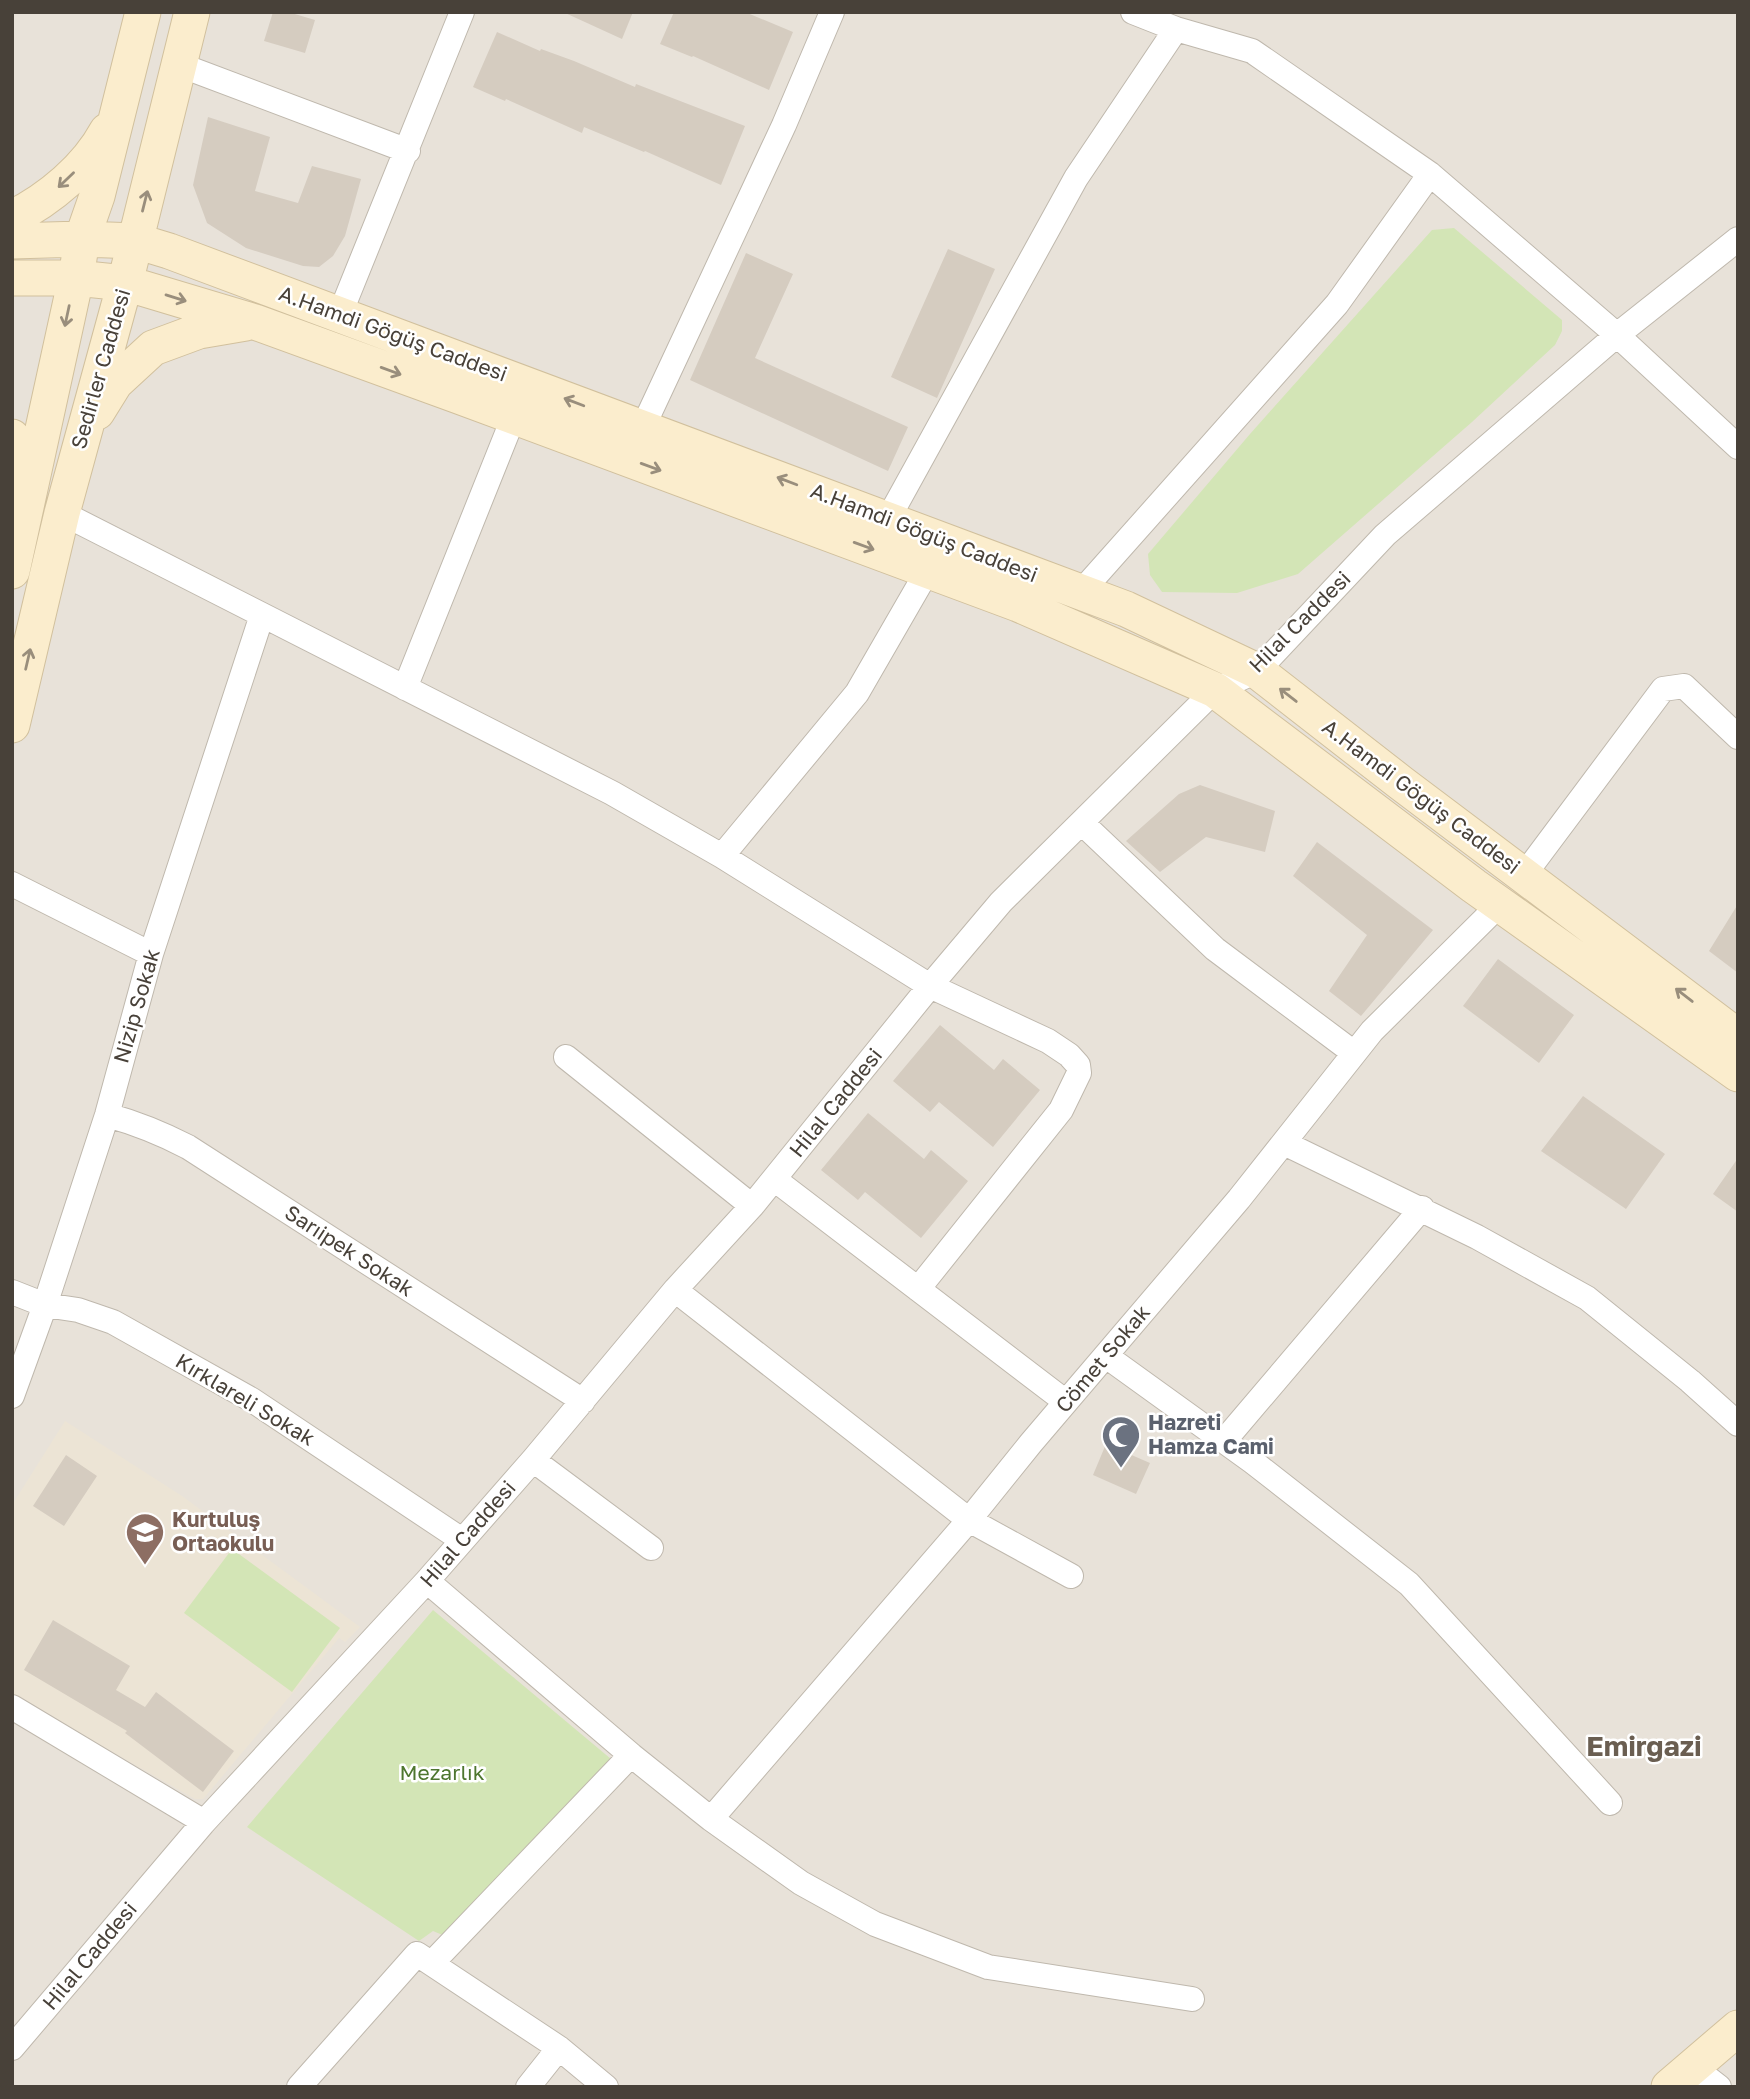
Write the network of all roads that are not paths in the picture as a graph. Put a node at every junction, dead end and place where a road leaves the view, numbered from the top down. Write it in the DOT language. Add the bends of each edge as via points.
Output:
graph roads {
  1 [pos="143,12"];
  2 [pos="192,12"];
  3 [pos="462,12"];
  4 [pos="832,12"];
  5 [pos="1133,12"];
  6 [pos="1176,29"];
  7 [pos="180,65"];
  8 [pos="121,106"];
  9 [pos="408,150"];
  10 [pos="1430,174"];
  11 [pos="12,218"];
  12 [pos="82,239"];
  13 [pos="1738,239"];
  14 [pos="12,241"];
  15 [pos="136,241"];
  16 [pos="12,278"];
  17 [pos="76,278"];
  18 [pos="125,283"];
  19 [pos="340,314"];
  20 [pos="255,322"];
  21 [pos="1617,335"];
  22 [pos="514,416"];
  23 [pos="643,428"];
  24 [pos="82,435"];
  25 [pos="12,437"];
  26 [pos="1738,447"];
  27 [pos="62,513"];
  28 [pos="24,519"];
  29 [pos="888,519"];
  30 [pos="928,570"];
  31 [pos="12,571"];
  32 [pos="1081,592"];
  33 [pos="262,615"];
  34 [pos="1256,671"];
  35 [pos="405,688"];
  36 [pos="1215,690"];
  37 [pos="12,725"];
  38 [pos="1738,737"];
  39 [pos="1082,823"];
  40 [pos="722,856"];
  41 [pos="1524,875"];
  42 [pos="12,884"];
  43 [pos="1500,904"];
  44 [pos="151,954"];
  45 [pos="930,986"];
  46 [pos="1738,1037"];
  47 [pos="1354,1053"];
  48 [pos="566,1057"];
  49 [pos="1738,1074"];
  50 [pos="107,1115"];
  51 [pos="1284,1143"];
  52 [pos="774,1180"];
  53 [pos="752,1206"];
  54 [pos="1422,1208"];
  55 [pos="918,1289"];
  56 [pos="675,1290"];
  57 [pos="12,1292"];
  58 [pos="45,1305"];
  59 [pos="1105,1356"];
  60 [pos="12,1396"];
  61 [pos="583,1401"];
  62 [pos="1066,1402"];
  63 [pos="1738,1423"];
  64 [pos="1224,1441"];
  65 [pos="533,1460"];
  66 [pos="969,1520"];
  67 [pos="462,1541"];
  68 [pos="651,1548"];
  69 [pos="1071,1576"];
  70 [pos="427,1581"];
  71 [pos="12,1707"];
  72 [pos="631,1755"];
  73 [pos="1610,1803"];
  74 [pos="711,1819"];
  75 [pos="204,1822"];
  76 [pos="432,1963"];
  77 [pos="1192,1999"];
  78 [pos="1738,2028"];
  79 [pos="12,2048"];
  80 [pos="559,2048"];
  81 [pos="1693,2080"];
  82 [pos="299,2087"];
  83 [pos="528,2087"];
  84 [pos="606,2087"];
  1 -- 8 [label="street, Sedirler Caddesi"];
  2 -- 7 [label="street, Sedirler Caddesi"];
  3 -- 9 [label="street"];
  4 -- 23 [label="street"];
  5 -- 6 [label="street"];
  6 -- 10 [label="street" via="1252,51"];
  6 -- 29 [label="street" via="1076,178"];
  7 -- 9 [label="street"];
  15 -- 7 [label="street, Sedirler Caddesi, one-way"];
  8 -- 11 [label="street, one-way" via="104,136 71,176"];
  8 -- 12 [label="street, Sedirler Caddesi"];
  9 -- 19 [label="street"];
  10 -- 21 [label="street"];
  10 -- 32 [label="street" via="1337,304"];
  12 -- 14 [label="street, A.Hamdi Göğüş Caddesi"];
  12 -- 15 [label="street, A.Hamdi Göğüş Caddesi"];
  12 -- 17 [label="street, Sedirler Caddesi"];
  13 -- 21 [label="street, Hilal Caddesi"];
  15 -- 18 [label="street, Sedirler Caddesi"];
  15 -- 19 [label="street, A.Hamdi Göğüş Caddesi"];
  16 -- 17 [label="street, A.Hamdi Göğüş Caddesi"];
  17 -- 18 [label="street, A.Hamdi Göğüş Caddesi"];
  17 -- 28 [label="street, Sedirler Caddesi, one-way"];
  18 -- 20 [label="street, A.Hamdi Göğüş Caddesi, one-way"];
  18 -- 24 [label="street, Sedirler Caddesi"];
  23 -- 19 [label="street, A.Hamdi Göğüş Caddesi, one-way"];
  20 -- 22 [label="street, A.Hamdi Göğüş Caddesi, one-way"];
  20 -- 24 [label="street" via="199,331 153,348 115,383"];
  21 -- 26 [label="street"];
  21 -- 34 [label="street, Hilal Caddesi" via="1385,535"];
  22 -- 30 [label="street, A.Hamdi Göğüş Caddesi, one-way"];
  22 -- 35 [label="street"];
  29 -- 23 [label="street, A.Hamdi Göğüş Caddesi, one-way"];
  24 -- 27 [label="street, Sedirler Caddesi"];
  25 -- 28 [label="street"];
  27 -- 33 [label="street"];
  37 -- 27 [label="street, Sedirler Caddesi, one-way"];
  28 -- 31 [label="street, Sedirler Caddesi"];
  29 -- 32 [label="street, A.Hamdi Göğüş Caddesi"];
  30 -- 36 [label="street, A.Hamdi Göğüş Caddesi"];
  30 -- 40 [label="street" via="857,693"];
  32 -- 34 [label="street, A.Hamdi Göğüş Caddesi"];
  33 -- 35 [label="street"];
  33 -- 44 [label="street, Nizip Sokak"];
  34 -- 36 [label="street, Hilal Caddesi"];
  41 -- 34 [label="street, A.Hamdi Göğüş Caddesi, one-way"];
  35 -- 40 [label="street" via="612,793"];
  36 -- 39 [label="street, Hilal Caddesi"];
  36 -- 43 [label="street, A.Hamdi Göğüş Caddesi"];
  38 -- 41 [label="street" via="1684,686 1662,689"];
  39 -- 45 [label="street, Hilal Caddesi" via="1001,902"];
  39 -- 47 [label="street" via="1215,949"];
  40 -- 45 [label="street"];
  46 -- 41 [label="street, A.Hamdi Göğüş Caddesi, one-way"];
  42 -- 44 [label="street"];
  43 -- 47 [label="street, Cömet Sokak"];
  43 -- 49 [label="street, A.Hamdi Göğüş Caddesi"];
  44 -- 50 [label="street, Nizip Sokak"];
  45 -- 52 [label="street, Hilal Caddesi"];
  45 -- 55 [label="street" via="1048,1041 1074,1060 1079,1073 1061,1110"];
  47 -- 51 [label="street, Cömet Sokak"];
  48 -- 53 [label="street"];
  50 -- 58 [label="street, Nizip Sokak"];
  50 -- 61 [label="street, Sarıipek Sokak" via="163,1133 188,1147"];
  51 -- 54 [label="street"];
  51 -- 59 [label="street, Cömet Sokak"];
  52 -- 53 [label="street, Hilal Caddesi"];
  52 -- 55 [label="street"];
  53 -- 56 [label="street, Hilal Caddesi"];
  54 -- 63 [label="street" via="1587,1298"];
  54 -- 64 [label="street"];
  55 -- 62 [label="street"];
  56 -- 61 [label="street, Hilal Caddesi"];
  56 -- 66 [label="street"];
  57 -- 58 [label="street, Kırklareli Sokak"];
  58 -- 60 [label="street, Nizip Sokak"];
  58 -- 67 [label="street, Kırklareli Sokak" via="113,1322 252,1400"];
  59 -- 62 [label="street, Cömet Sokak"];
  59 -- 64 [label="street"];
  61 -- 65 [label="street, Hilal Caddesi"];
  62 -- 66 [label="street, Cömet Sokak"];
  64 -- 73 [label="street" via="1409,1584"];
  65 -- 67 [label="street, Hilal Caddesi"];
  65 -- 68 [label="street"];
  66 -- 69 [label="street"];
  66 -- 74 [label="street, Cömet Sokak"];
  67 -- 70 [label="street, Hilal Caddesi"];
  70 -- 72 [label="street"];
  70 -- 75 [label="street, Hilal Caddesi"];
  71 -- 75 [label="street"];
  72 -- 74 [label="street"];
  72 -- 76 [label="street"];
  74 -- 77 [label="street" via="801,1883 875,1924 988,1968"];
  75 -- 79 [label="street, Hilal Caddesi"];
  76 -- 80 [label="street"];
  76 -- 82 [label="street" via="417,1954"];
  78 -- 81 [label="street"];
  80 -- 83 [label="street"];
  80 -- 84 [label="street"];
}
